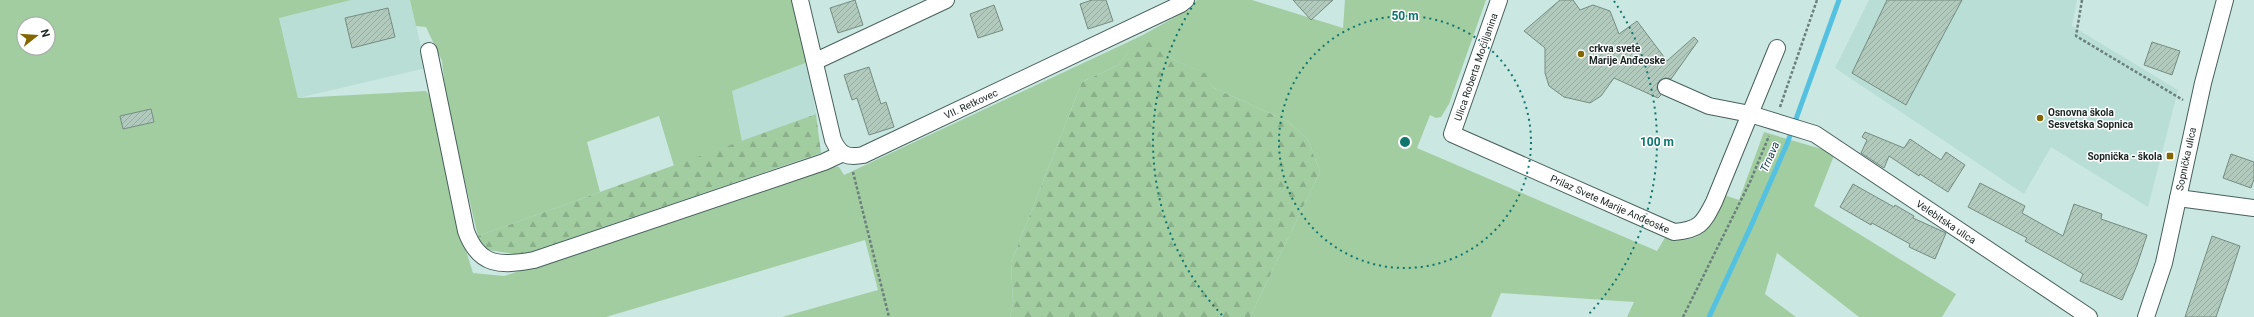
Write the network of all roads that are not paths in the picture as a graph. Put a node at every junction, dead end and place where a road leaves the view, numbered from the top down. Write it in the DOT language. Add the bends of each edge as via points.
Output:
graph roads {
  1 [pos="800,0"];
  2 [pos="946,0"];
  3 [pos="1186,0"];
  4 [pos="1499,0"];
  5 [pos="2225,0"];
  6 [pos="1777,48"];
  7 [pos="429,51"];
  8 [pos="816,61"];
  9 [pos="1666,87"];
  10 [pos="1750,114"];
  11 [pos="1452,134"];
  12 [pos="846,156"];
  13 [pos="2178,198"];
  14 [pos="2254,208"];
  15 [pos="2089,317"];
  16 [pos="2146,317"];
  1 -- 8 [label="street"];
  2 -- 8 [label="street"];
  3 -- 12 [label="street, VII. Retkovec" via="863,155"];
  4 -- 11 [label="street, Ulica Roberta Močiljanina"];
  5 -- 13 [label="street, Sopnička ulica" via="2203,83"];
  6 -- 10 [label="street, Prilaz Svete Marije Anđeoske"];
  7 -- 12 [label="street, VII. Retkovec" via="466,231 471,245 479,255 492,262 510,264 534,260"];
  8 -- 12 [label="street" via="833,140"];
  9 -- 10 [label="street" via="1709,106"];
  10 -- 11 [label="street, Prilaz Svete Marije Anđeoske" via="1704,221 1691,230 1674,232"];
  10 -- 15 [label="street, Velebitska ulica" via="1815,134"];
  13 -- 14 [label="street"];
  13 -- 16 [label="street, Sopnička ulica" via="2164,263"];
}
